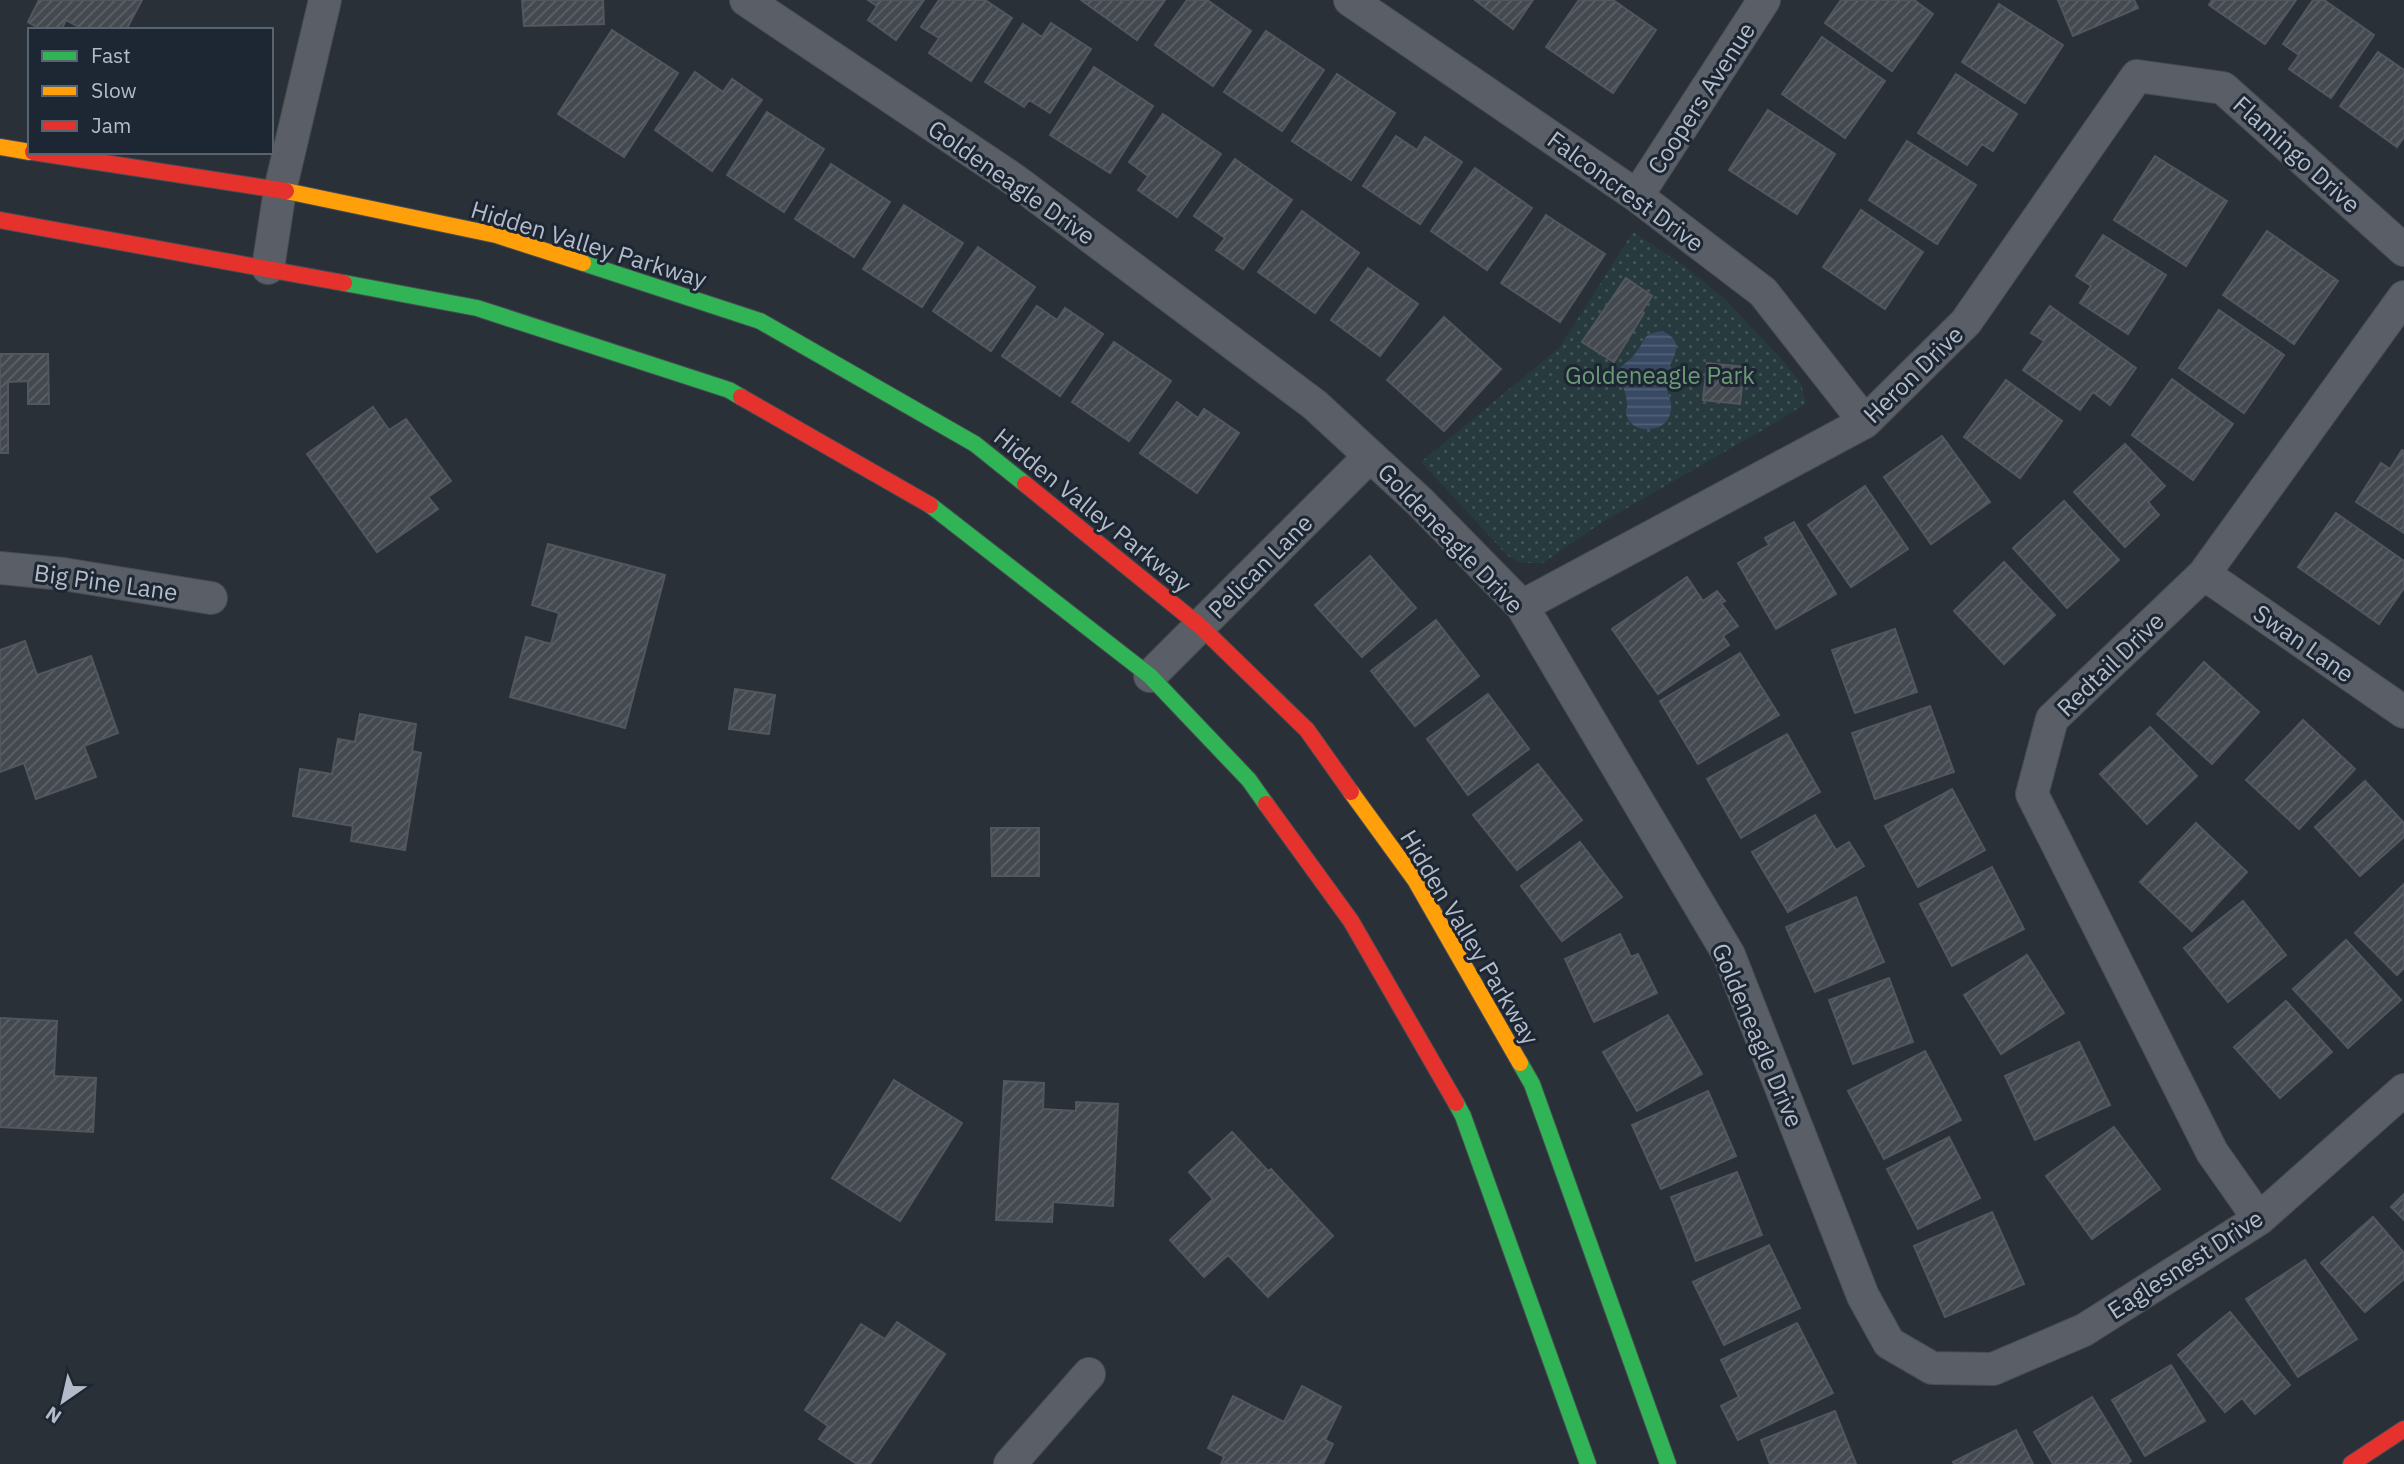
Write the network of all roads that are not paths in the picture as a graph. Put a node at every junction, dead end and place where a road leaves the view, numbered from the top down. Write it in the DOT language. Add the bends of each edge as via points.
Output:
graph roads {
  1 [pos="325,0"];
  2 [pos="746,0"];
  3 [pos="1350,0"];
  4 [pos="1764,0"];
  5 [pos="2137,76"];
  6 [pos="0,147"];
  7 [pos="28,151"];
  8 [pos="45,154"];
  9 [pos="280,190"];
  10 [pos="1637,196"];
  11 [pos="0,220"];
  12 [pos="2404,250"];
  13 [pos="268,268"];
  14 [pos="2404,297"];
  15 [pos="1865,422"];
  16 [pos="1370,456"];
  17 [pos="0,568"];
  18 [pos="2204,574"];
  19 [pos="211,598"];
  20 [pos="1522,606"];
  21 [pos="1200,626"];
  22 [pos="1150,676"];
  23 [pos="2404,712"];
  24 [pos="2404,1090"];
  25 [pos="2259,1219"];
  26 [pos="1932,1368"];
  27 [pos="1089,1374"];
  28 [pos="2404,1429"];
  29 [pos="1010,1464"];
  30 [pos="1588,1464"];
  31 [pos="1668,1464"];
  32 [pos="2351,1464"];
  1 -- 9 [label="street"];
  2 -- 16 [label="street, Goldeneagle Drive" via="1016,181 1315,405"];
  3 -- 10 [label="street, Falconcrest Drive"];
  4 -- 10 [label="street, Coopers Avenue"];
  5 -- 12 [label="street, Flamingo Drive" via="2223,88"];
  5 -- 15 [label="street, Heron Drive" via="1966,322"];
  6 -- 7 [label="main road, Hidden Valley Parkway"];
  8 -- 9 [label="main road, Hidden Valley Parkway"];
  9 -- 13 [label="street"];
  9 -- 21 [label="main road, Hidden Valley Parkway" via="496,235 760,321 975,444"];
  10 -- 15 [label="street, Falconcrest Drive" via="1763,292"];
  11 -- 13 [label="main road"];
  13 -- 22 [label="main road" via="477,308 729,390 933,506"];
  14 -- 18 [label="street, Redtail Drive"];
  15 -- 20 [label="street, Heron Drive"];
  16 -- 20 [label="street, Goldeneagle Drive"];
  16 -- 21 [label="street, Pelican Lane"];
  17 -- 19 [label="street, Big Pine Lane" via="63,573"];
  18 -- 23 [label="street, Swan Lane"];
  18 -- 25 [label="street, Redtail Drive" via="2052,719 2032,793 2212,1152"];
  20 -- 26 [label="street, Goldeneagle Drive" via="1729,955 1863,1296 1889,1343"];
  21 -- 22 [label="street, Pelican Lane"];
  21 -- 31 [label="main road, Hidden Valley Parkway" via="1307,730 1415,880 1532,1084"];
  22 -- 30 [label="main road" via="1249,780 1351,921 1463,1116"];
  24 -- 25 [label="street, Eaglesnest Drive"];
  25 -- 26 [label="street, Eaglesnest Drive" via="2084,1330 1993,1369"];
  27 -- 29 [label="street"];
  28 -- 32 [label="main road"];
}
